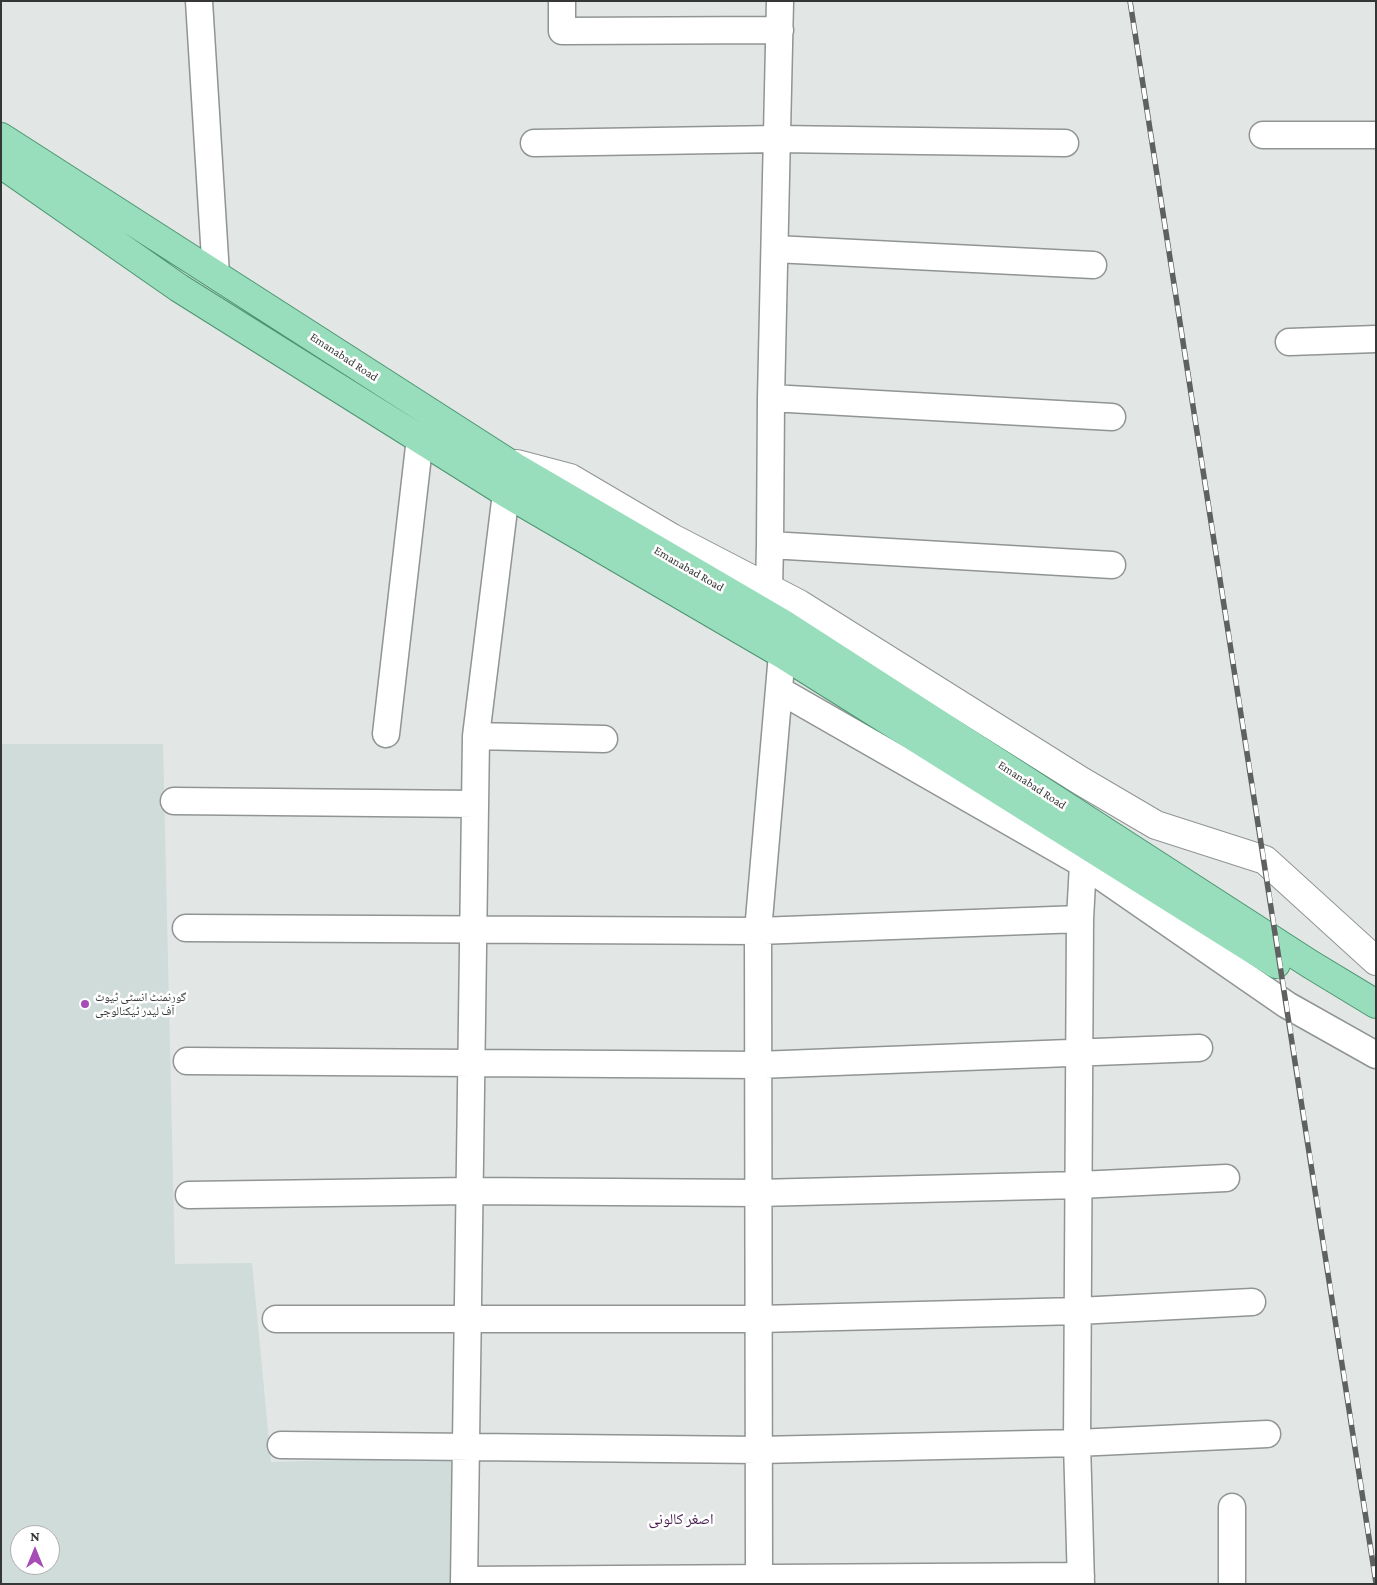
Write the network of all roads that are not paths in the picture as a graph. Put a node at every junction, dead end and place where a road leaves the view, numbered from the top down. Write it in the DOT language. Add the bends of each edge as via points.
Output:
graph roads {
  1 [pos="199,1"];
  2 [pos="562,1"];
  3 [pos="780,1"];
  4 [pos="780,30"];
  5 [pos="1262,135"];
  6 [pos="1376,135"];
  7 [pos="1,137"];
  8 [pos="777,139"];
  9 [pos="534,144"];
  10 [pos="1065,144"];
  11 [pos="1,164"];
  12 [pos="774,249"];
  13 [pos="1093,265"];
  14 [pos="216,275"];
  15 [pos="1376,339"];
  16 [pos="1289,342"];
  17 [pos="771,398"];
  18 [pos="1112,417"];
  19 [pos="420,438"];
  20 [pos="507,461"];
  21 [pos="506,493"];
  22 [pos="770,546"];
  23 [pos="1112,565"];
  24 [pos="769,589"];
  25 [pos="782,654"];
  26 [pos="779,690"];
  27 [pos="386,734"];
  28 [pos="476,736"];
  29 [pos="604,739"];
  30 [pos="174,801"];
  31 [pos="475,804"];
  32 [pos="1083,864"];
  33 [pos="1080,919"];
  34 [pos="186,928"];
  35 [pos="473,930"];
  36 [pos="758,931"];
  37 [pos="1376,961"];
  38 [pos="1376,1004"];
  39 [pos="1376,1024"];
  40 [pos="1199,1048"];
  41 [pos="1079,1054"];
  42 [pos="1376,1055"];
  43 [pos="187,1062"];
  44 [pos="471,1064"];
  45 [pos="758,1065"];
  46 [pos="1226,1178"];
  47 [pos="1079,1184"];
  48 [pos="469,1191"];
  49 [pos="758,1193"];
  50 [pos="189,1194"];
  51 [pos="1252,1302"];
  52 [pos="1078,1311"];
  53 [pos="276,1320"];
  54 [pos="468,1320"];
  55 [pos="759,1320"];
  56 [pos="1267,1434"];
  57 [pos="1077,1444"];
  58 [pos="281,1445"];
  59 [pos="466,1447"];
  60 [pos="759,1450"];
  61 [pos="1232,1507"];
  62 [pos="1081,1580"];
  63 [pos="464,1582"];
  64 [pos="759,1582"];
  65 [pos="1232,1584"];
  1 -- 14 [label="street"];
  2 -- 4 [label="street" via="562,31"];
  3 -- 4 [label="street"];
  4 -- 8 [label="street"];
  5 -- 6 [label="street"];
  7 -- 14 [label="main road, Emanabad Road"];
  8 -- 9 [label="street"];
  8 -- 10 [label="street"];
  8 -- 12 [label="street"];
  11 -- 19 [label="main road, Emanabad Road" via="179,288"];
  12 -- 13 [label="street"];
  12 -- 17 [label="street"];
  14 -- 20 [label="main road, Emanabad Road"];
  15 -- 16 [label="street"];
  17 -- 18 [label="street"];
  17 -- 22 [label="street"];
  19 -- 21 [label="main road, Emanabad Road"];
  19 -- 27 [label="street"];
  20 -- 24 [label="main road" via="570,478 672,538"];
  20 -- 38 [label="main road, Emanabad Road" via="782,623"];
  21 -- 25 [label="main road, Emanabad Road"];
  21 -- 28 [label="street"];
  22 -- 23 [label="street"];
  22 -- 24 [label="street"];
  24 -- 37 [label="main road" via="799,604 1156,825 1265,860"];
  25 -- 26 [label="street"];
  25 -- 39 [label="main road, Emanabad Road"];
  26 -- 32 [label="street"];
  26 -- 36 [label="street"];
  28 -- 29 [label="street"];
  28 -- 31 [label="street"];
  30 -- 31 [label="street"];
  31 -- 35 [label="street"];
  32 -- 33 [label="street"];
  32 -- 42 [label="street" via="1287,1005"];
  33 -- 36 [label="street"];
  33 -- 41 [label="street"];
  34 -- 35 [label="street"];
  35 -- 36 [label="street"];
  35 -- 44 [label="street"];
  36 -- 45 [label="street"];
  40 -- 41 [label="street"];
  41 -- 45 [label="street"];
  41 -- 47 [label="street"];
  43 -- 44 [label="street"];
  44 -- 45 [label="street"];
  44 -- 48 [label="street"];
  45 -- 49 [label="street"];
  46 -- 47 [label="street"];
  47 -- 49 [label="street"];
  47 -- 52 [label="street"];
  48 -- 49 [label="street"];
  48 -- 50 [label="street"];
  48 -- 54 [label="street"];
  49 -- 55 [label="street"];
  51 -- 52 [label="street"];
  52 -- 55 [label="street"];
  52 -- 57 [label="street"];
  53 -- 54 [label="street"];
  54 -- 55 [label="street"];
  54 -- 59 [label="street"];
  55 -- 60 [label="street"];
  56 -- 57 [label="street"];
  57 -- 60 [label="street"];
  57 -- 62 [label="street"];
  58 -- 59 [label="street"];
  59 -- 60 [label="street"];
  59 -- 63 [label="street"];
  60 -- 64 [label="street"];
  61 -- 65 [label="street"];
  62 -- 64 [label="street"];
  63 -- 64 [label="street"];
}
